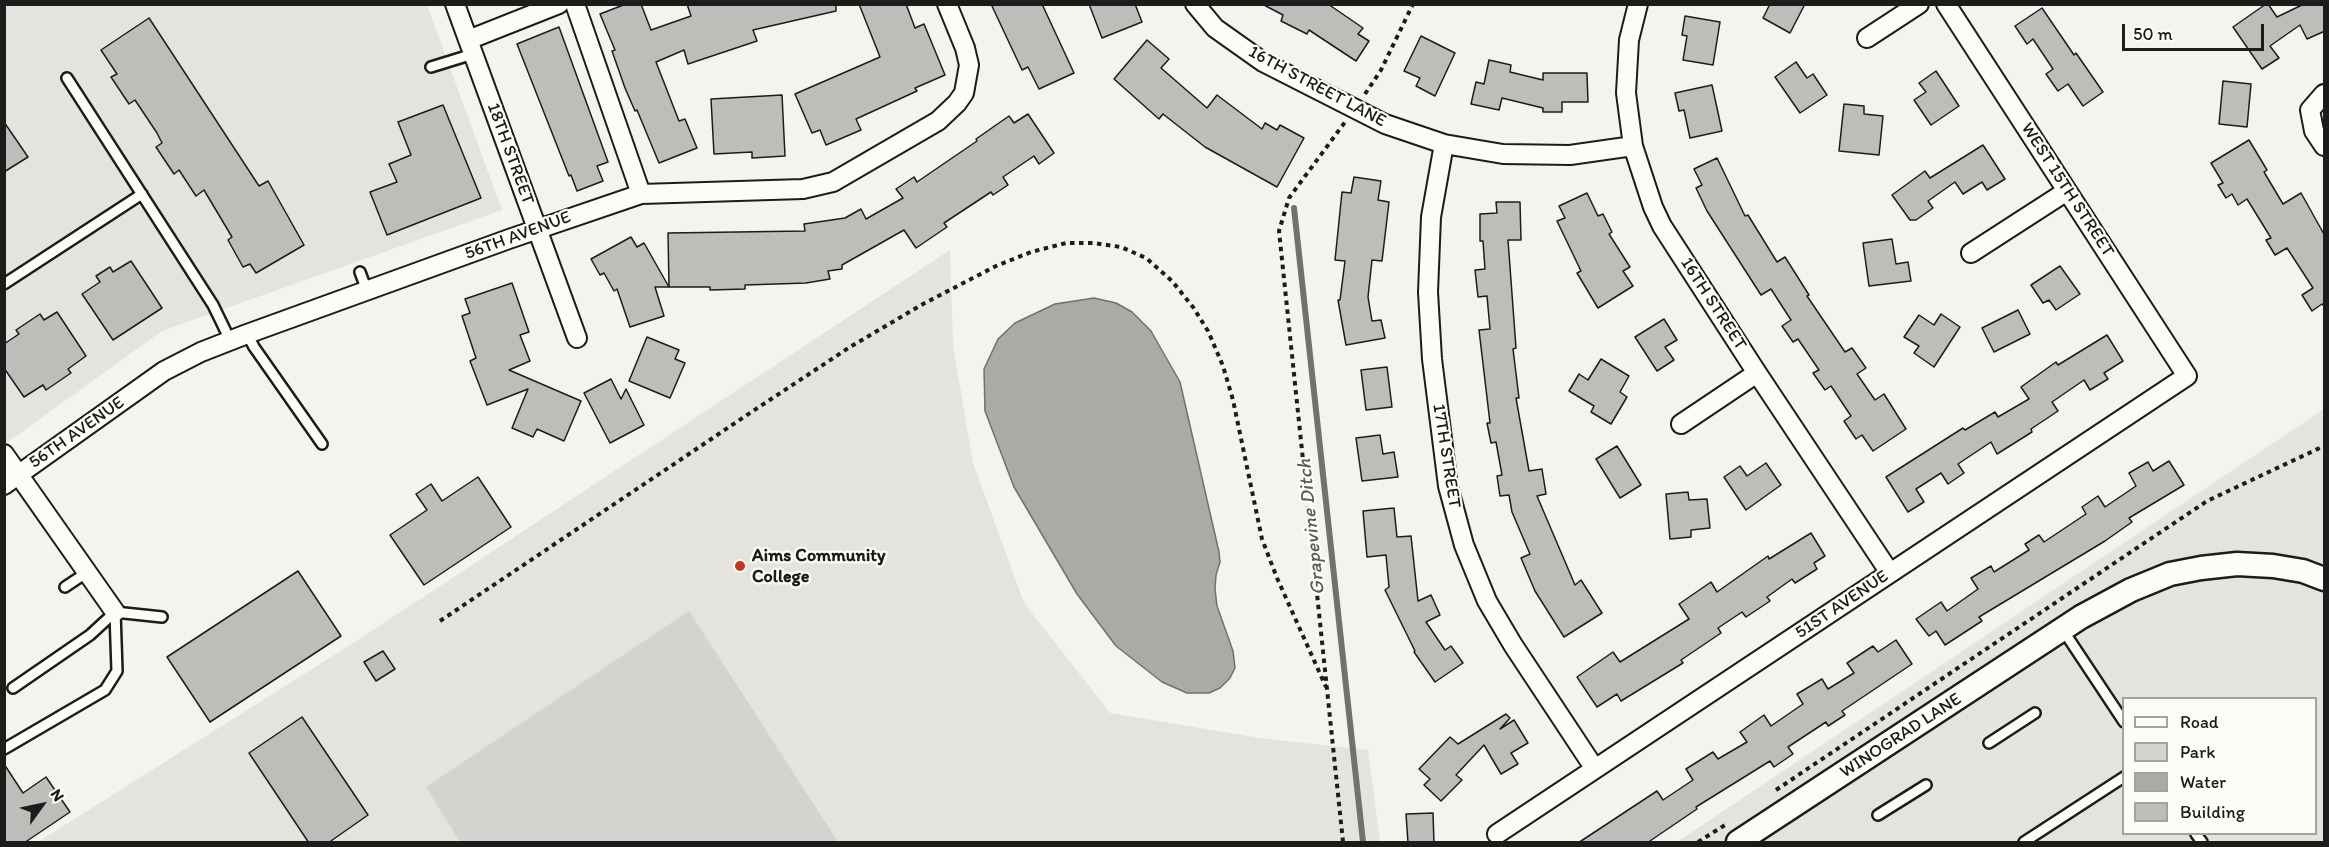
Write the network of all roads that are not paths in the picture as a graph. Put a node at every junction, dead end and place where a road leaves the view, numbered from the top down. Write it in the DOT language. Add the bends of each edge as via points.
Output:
graph roads {
  1 [pos="455,4"];
  2 [pos="559,4"];
  3 [pos="575,4"];
  4 [pos="947,4"];
  5 [pos="1195,4"];
  6 [pos="1638,4"];
  7 [pos="1919,4"];
  8 [pos="1946,4"];
  9 [pos="1868,38"];
  10 [pos="470,47"];
  11 [pos="431,67"];
  12 [pos="67,78"];
  13 [pos="2325,94"];
  14 [pos="1444,144"];
  15 [pos="1633,146"];
  16 [pos="2325,146"];
  17 [pos="2067,191"];
  18 [pos="142,194"];
  19 [pos="641,194"];
  20 [pos="538,229"];
  21 [pos="1971,253"];
  22 [pos="360,272"];
  23 [pos="4,284"];
  24 [pos="367,291"];
  25 [pos="239,337"];
  26 [pos="577,338"];
  27 [pos="1758,373"];
  28 [pos="2187,376"];
  29 [pos="1681,424"];
  30 [pos="322,444"];
  31 [pos="4,454"];
  32 [pos="12,479"];
  33 [pos="86,573"];
  34 [pos="1890,573"];
  35 [pos="2325,579"];
  36 [pos="65,587"];
  37 [pos="114,612"];
  38 [pos="162,617"];
  39 [pos="2063,630"];
  40 [pos="13,688"];
  41 [pos="2035,713"];
  42 [pos="2122,719"];
  43 [pos="1989,743"];
  44 [pos="4,749"];
  45 [pos="1595,769"];
  46 [pos="2122,778"];
  47 [pos="1926,785"];
  48 [pos="1878,815"];
  49 [pos="1497,834"];
  50 [pos="1738,843"];
  51 [pos="2024,843"];
  1 -- 10 [label="street, 18TH STREET"];
  2 -- 10 [label="street"];
  3 -- 19 [label="street"];
  4 -- 19 [label="street, 56TH AVENUE" via="969,65 963,93 938,121 833,182 803,189"];
  5 -- 14 [label="street, 16TH STREET LANE" via="1215,28 1263,62 1354,110"];
  6 -- 15 [label="street, 16TH STREET" via="1629,40 1626,93"];
  7 -- 9 [label="street"];
  8 -- 17 [label="street, WEST 15TH STREET"];
  10 -- 11 [label="lane"];
  10 -- 20 [label="street, 18TH STREET"];
  12 -- 18 [label="lane"];
  13 -- 16 [label="street" via="2310,110 2314,131"];
  14 -- 15 [label="street, 16TH STREET LANE" via="1503,154 1559,154"];
  14 -- 45 [label="street, 17TH STREET" via="1431,217 1428,291 1448,486 1464,545 1487,601"];
  15 -- 27 [label="street, 16TH STREET" via="1662,226"];
  17 -- 21 [label="street"];
  17 -- 28 [label="street, WEST 15TH STREET"];
  18 -- 23 [label="lane"];
  18 -- 25 [label="lane" via="213,305"];
  19 -- 20 [label="street, 56TH AVENUE"];
  20 -- 24 [label="street, 56TH AVENUE"];
  20 -- 26 [label="street, 18TH STREET"];
  22 -- 24 [label="lane"];
  24 -- 25 [label="street, 56TH AVENUE"];
  25 -- 30 [label="lane" via="254,347"];
  25 -- 32 [label="street, 56TH AVENUE" via="164,371"];
  27 -- 29 [label="street"];
  27 -- 34 [label="street, 16TH STREET"];
  28 -- 34 [label="street, 51ST AVENUE"];
  31 -- 32 [label="street"];
  32 -- 33 [label="street"];
  33 -- 36 [label="lane"];
  33 -- 37 [label="street"];
  34 -- 45 [label="street, 51ST AVENUE"];
  35 -- 39 [label="street, WINOGRAD LANE" via="2303,571 2237,564 2170,574 2105,602"];
  37 -- 38 [label="lane"];
  37 -- 40 [label="lane" via="90,635"];
  37 -- 44 [label="lane" via="117,671 105,690"];
  39 -- 42 [label="lane"];
  39 -- 50 [label="street, WINOGRAD LANE"];
  41 -- 43 [label="lane"];
  45 -- 49 [label="street, 51ST AVENUE"];
  46 -- 51 [label="lane"];
  47 -- 48 [label="lane"];
}
